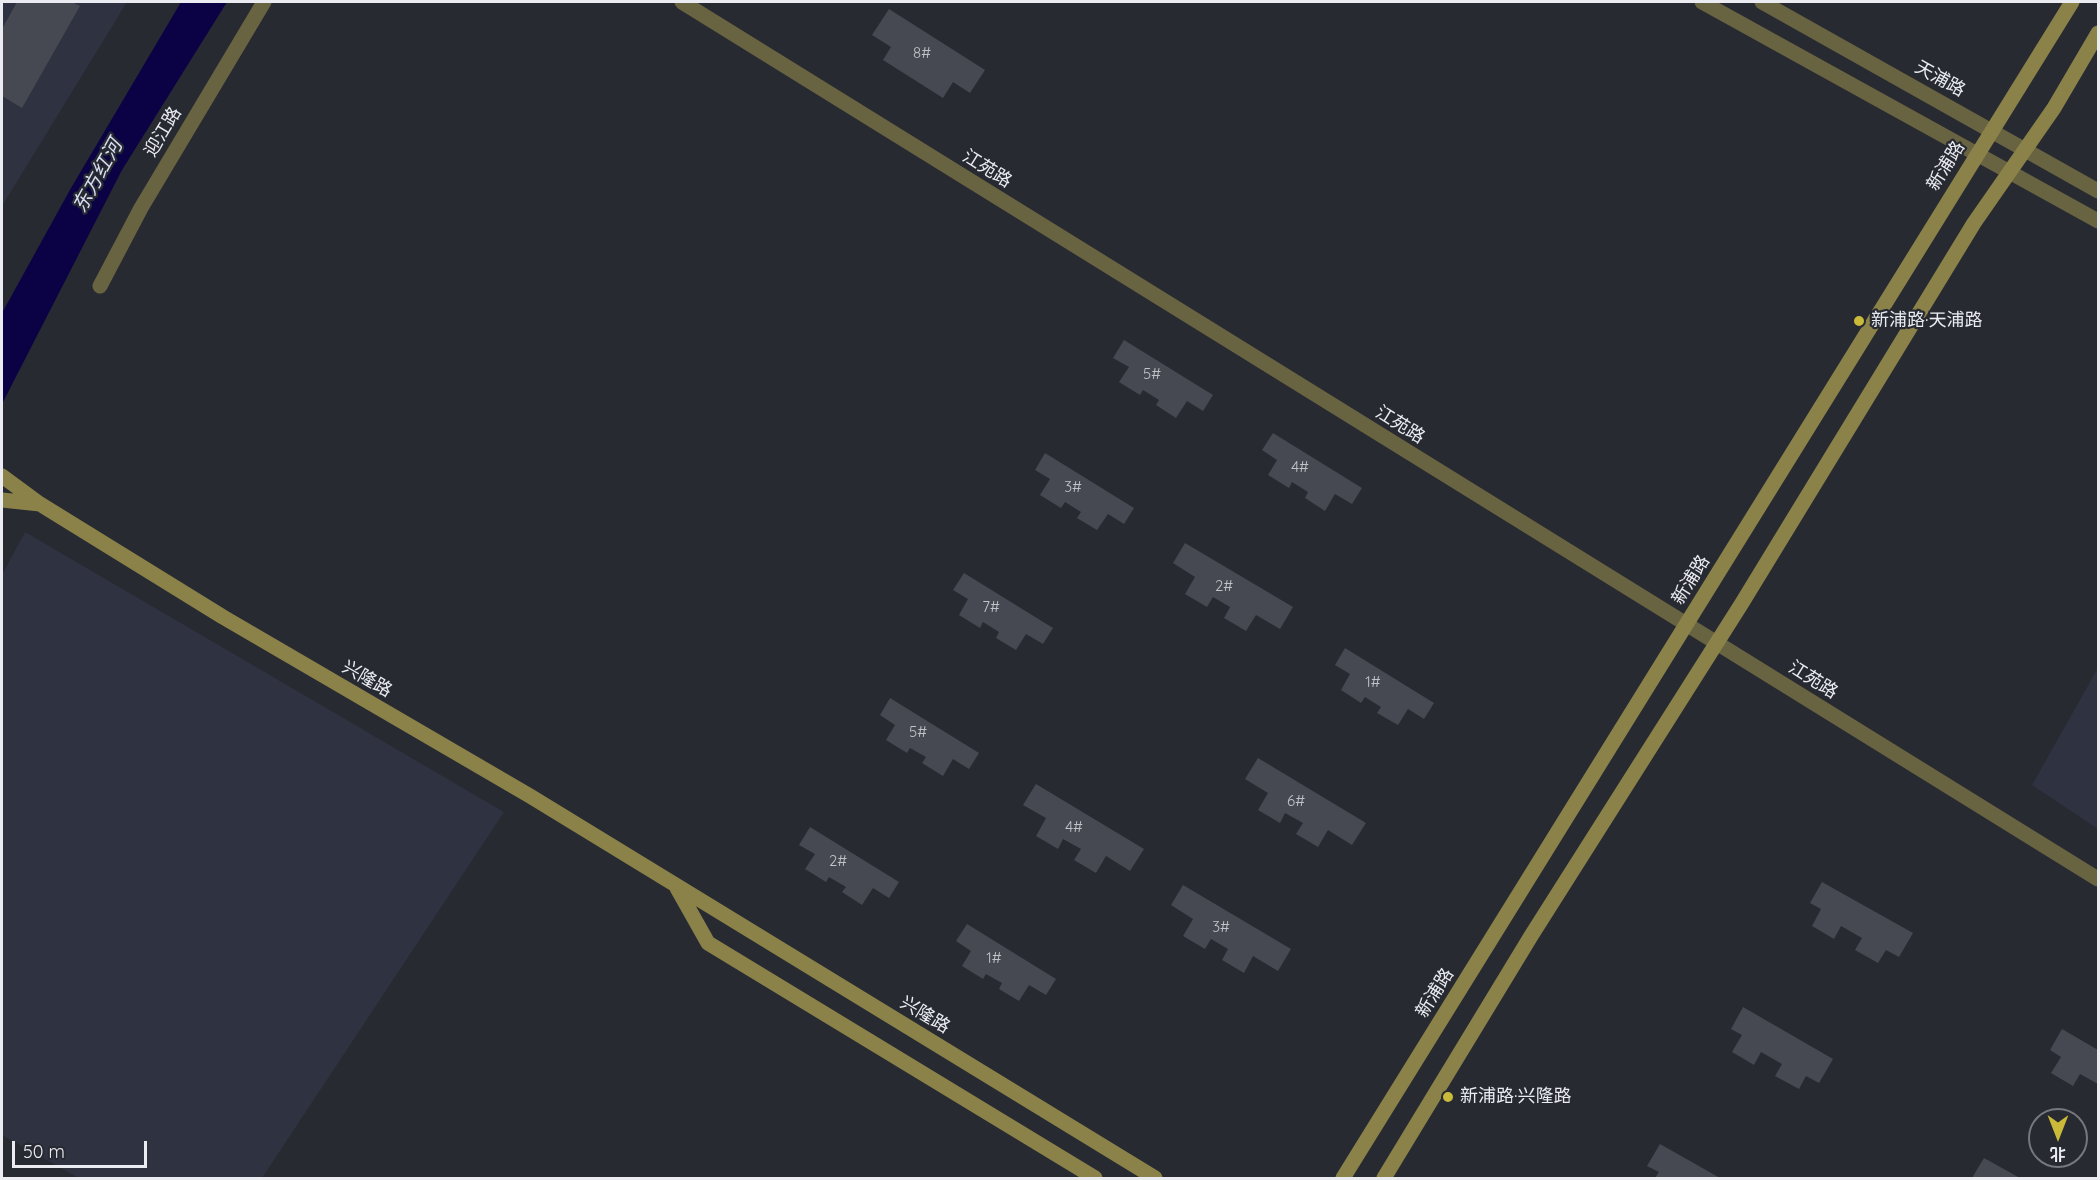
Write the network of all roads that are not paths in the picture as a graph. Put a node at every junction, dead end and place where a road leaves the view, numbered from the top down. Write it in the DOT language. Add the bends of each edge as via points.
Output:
graph roads {
  1 [pos="264,2"];
  2 [pos="682,2"];
  3 [pos="1702,2"];
  4 [pos="1762,2"];
  5 [pos="2072,2"];
  6 [pos="2098,33"];
  7 [pos="1991,131"];
  8 [pos="2025,149"];
  9 [pos="1977,153"];
  10 [pos="2009,171"];
  11 [pos="2098,191"];
  12 [pos="2098,221"];
  13 [pos="100,286"];
  14 [pos="2,476"];
  15 [pos="2,500"];
  16 [pos="40,504"];
  17 [pos="1686,625"];
  18 [pos="1716,643"];
  19 [pos="2098,879"];
  20 [pos="675,886"];
  21 [pos="1095,1179"];
  22 [pos="1155,1179"];
  23 [pos="1343,1179"];
  24 [pos="1384,1179"];
  1 -- 13 [label="street, 迎江路" via="141,207"];
  2 -- 17 [label="street, 江苑路"];
  3 -- 9 [label="street"];
  4 -- 7 [label="street, 天浦路"];
  5 -- 7 [label="main road, 新浦路"];
  6 -- 8 [label="main road"];
  7 -- 8 [label="street, 天浦路"];
  7 -- 9 [label="main road, 新浦路"];
  8 -- 10 [label="main road"];
  8 -- 11 [label="street, 天浦路"];
  9 -- 10 [label="street"];
  9 -- 17 [label="main road, 新浦路"];
  10 -- 12 [label="street"];
  10 -- 18 [label="main road"];
  14 -- 16 [label="main road, 兴隆路"];
  15 -- 16 [label="main road, 兴隆路"];
  16 -- 20 [label="main road, 兴隆路"];
  17 -- 18 [label="street, 江苑路"];
  17 -- 23 [label="main road, 新浦路"];
  18 -- 19 [label="street, 江苑路"];
  18 -- 24 [label="main road"];
  20 -- 21 [label="main road, 兴隆路" via="708,943"];
  20 -- 22 [label="main road, 兴隆路"];
}
